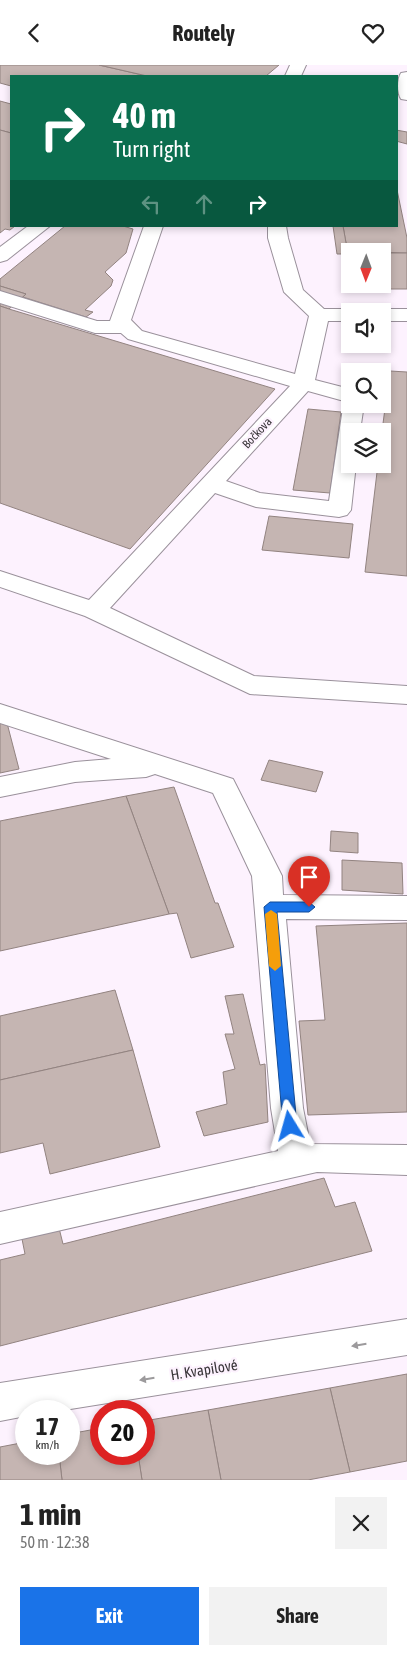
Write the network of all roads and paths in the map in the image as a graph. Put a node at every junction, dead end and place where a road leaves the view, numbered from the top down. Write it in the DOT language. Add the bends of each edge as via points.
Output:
graph roads {
  1 [pos="407,77"];
  2 [pos="407,95"];
  3 [pos="40,227"];
  4 [pos="154,227"];
  5 [pos="277,227"];
  6 [pos="0,256"];
  7 [pos="0,297"];
  8 [pos="319,315"];
  9 [pos="341,315"];
  10 [pos="391,315"];
  11 [pos="407,315"];
  12 [pos="126,327"];
  13 [pos="304,383"];
  14 [pos="341,393"];
  15 [pos="351,413"];
  16 [pos="211,483"];
  17 [pos="0,579"];
  18 [pos="94,610"];
  19 [pos="407,695"];
  20 [pos="0,713"];
  21 [pos="160,765"];
  22 [pos="0,787"];
  23 [pos="270,907"];
  24 [pos="407,908"];
  25 [pos="407,1160"];
  26 [pos="296,1161"];
  27 [pos="0,1228"];
  28 [pos="407,1337"];
  29 [pos="0,1402"];
  1 -- 2 [label="street"];
  3 -- 6 [label="street"];
  4 -- 12 [label="street" via="120,321"];
  5 -- 8 [label="street" via="294,292"];
  7 -- 12 [label="street" via="95,327"];
  8 -- 9 [label="street"];
  8 -- 13 [label="street"];
  10 -- 11 [label="street"];
  12 -- 13 [label="street" via="135,335"];
  13 -- 14 [label="street"];
  13 -- 16 [label="street, Bočkova"];
  15 -- 16 [label="street" via="340,509 256,500"];
  16 -- 18 [label="street, Bočkova"];
  17 -- 18 [label="street"];
  18 -- 19 [label="street" via="250,685"];
  20 -- 21 [label="street"];
  21 -- 22 [label="street" via="74,772"];
  21 -- 23 [label="street" via="223,786 267,875"];
  23 -- 24 [label="street"];
  23 -- 26 [label="street" via="287,1108"];
  25 -- 26 [label="street" via="317,1157"];
  26 -- 27 [label="street"];
  28 -- 29 [label="street, H. Kvapilové, one-way"];
}
